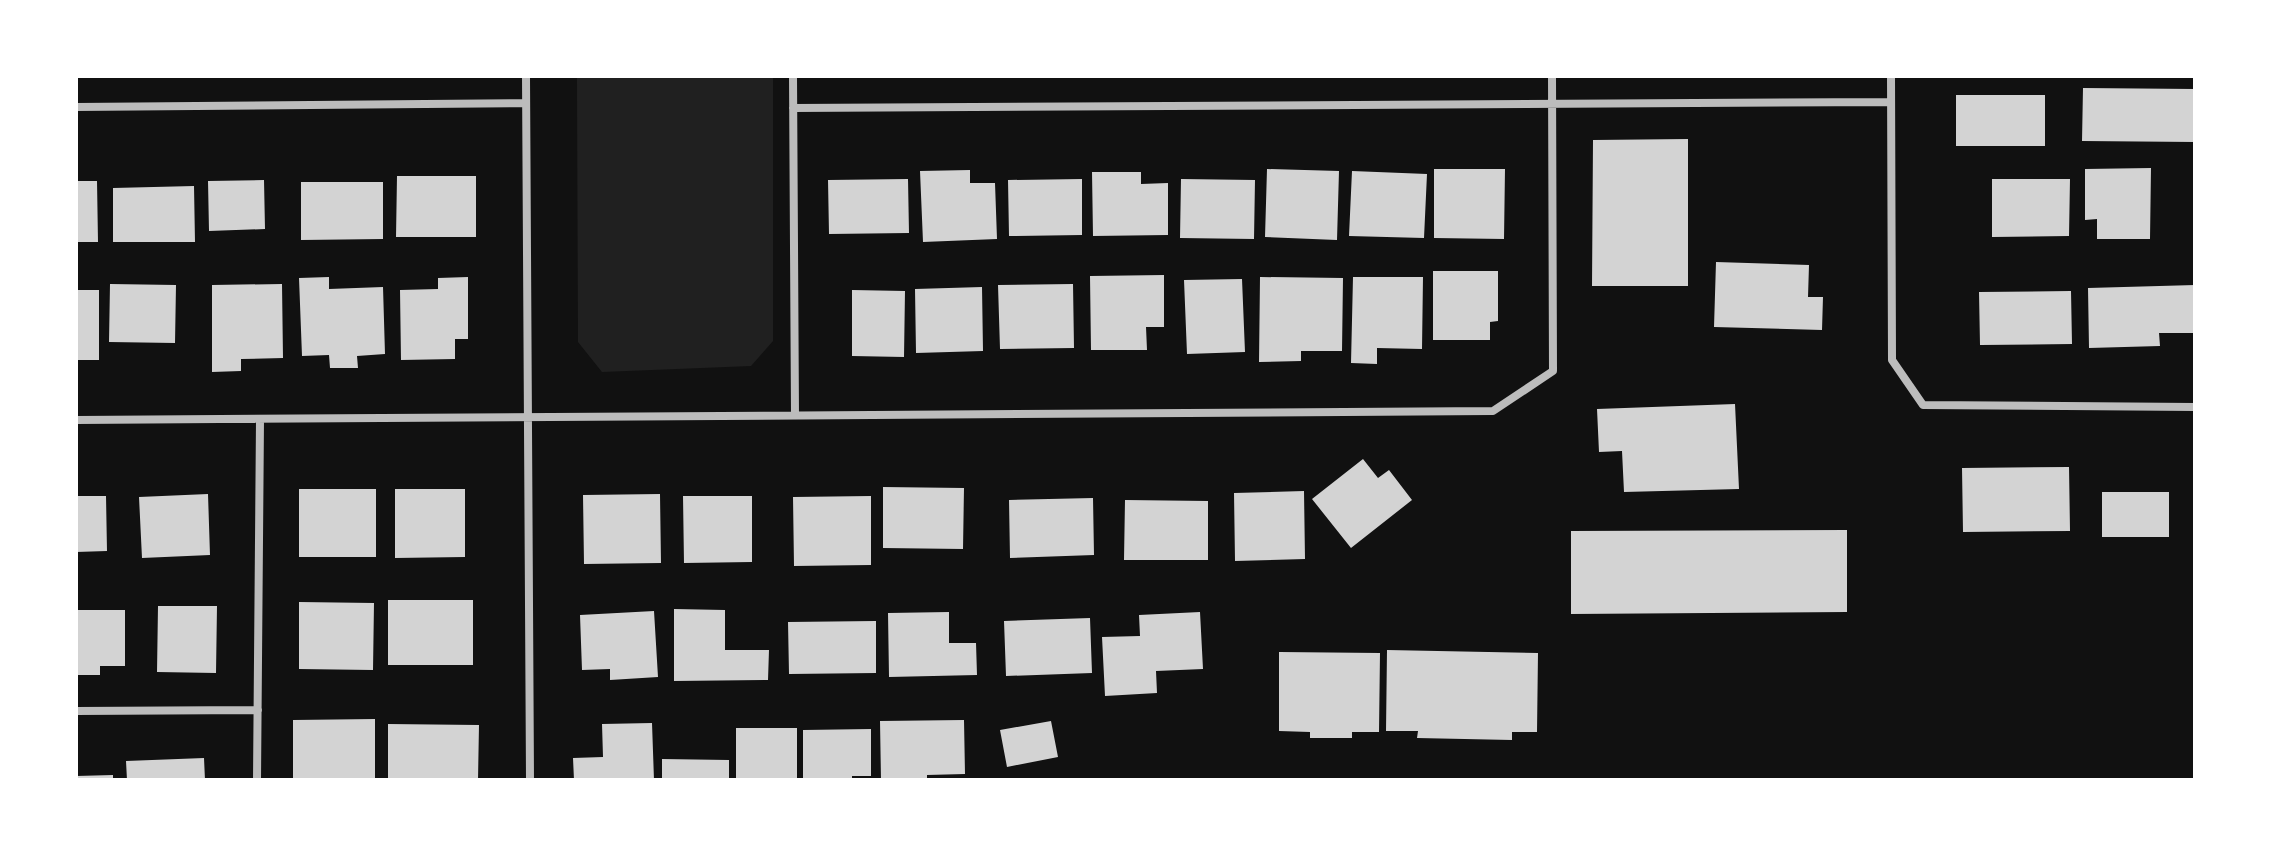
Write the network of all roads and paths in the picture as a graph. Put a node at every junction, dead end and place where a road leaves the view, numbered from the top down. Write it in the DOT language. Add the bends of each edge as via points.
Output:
graph roads {
  1 [pos="526,76"];
  2 [pos="793,76"];
  3 [pos="1552,76"];
  4 [pos="1891,76"];
  5 [pos="1891,102"];
  6 [pos="526,103"];
  7 [pos="1552,103"];
  8 [pos="76,107"];
  9 [pos="793,108"];
  10 [pos="2195,407"];
  11 [pos="795,415"];
  12 [pos="528,417"];
  13 [pos="76,420"];
  14 [pos="260,420"];
  15 [pos="258,710"];
  16 [pos="76,711"];
  17 [pos="257,780"];
  18 [pos="530,780"];
  1 -- 6 [label="street"];
  2 -- 9 [label="street"];
  3 -- 7 [label="street"];
  4 -- 5 [label="street"];
  5 -- 7 [label="street"];
  5 -- 10 [label="street" via="1892,360 1923,405"];
  6 -- 8 [label="street"];
  6 -- 12 [label="street"];
  7 -- 9 [label="street"];
  7 -- 11 [label="street" via="1553,371 1493,411"];
  9 -- 11 [label="street"];
  11 -- 12 [label="street"];
  12 -- 14 [label="street"];
  12 -- 18 [label="street"];
  13 -- 14 [label="street"];
  14 -- 15 [label="street"];
  15 -- 16 [label="street"];
  15 -- 17 [label="street"];
}
